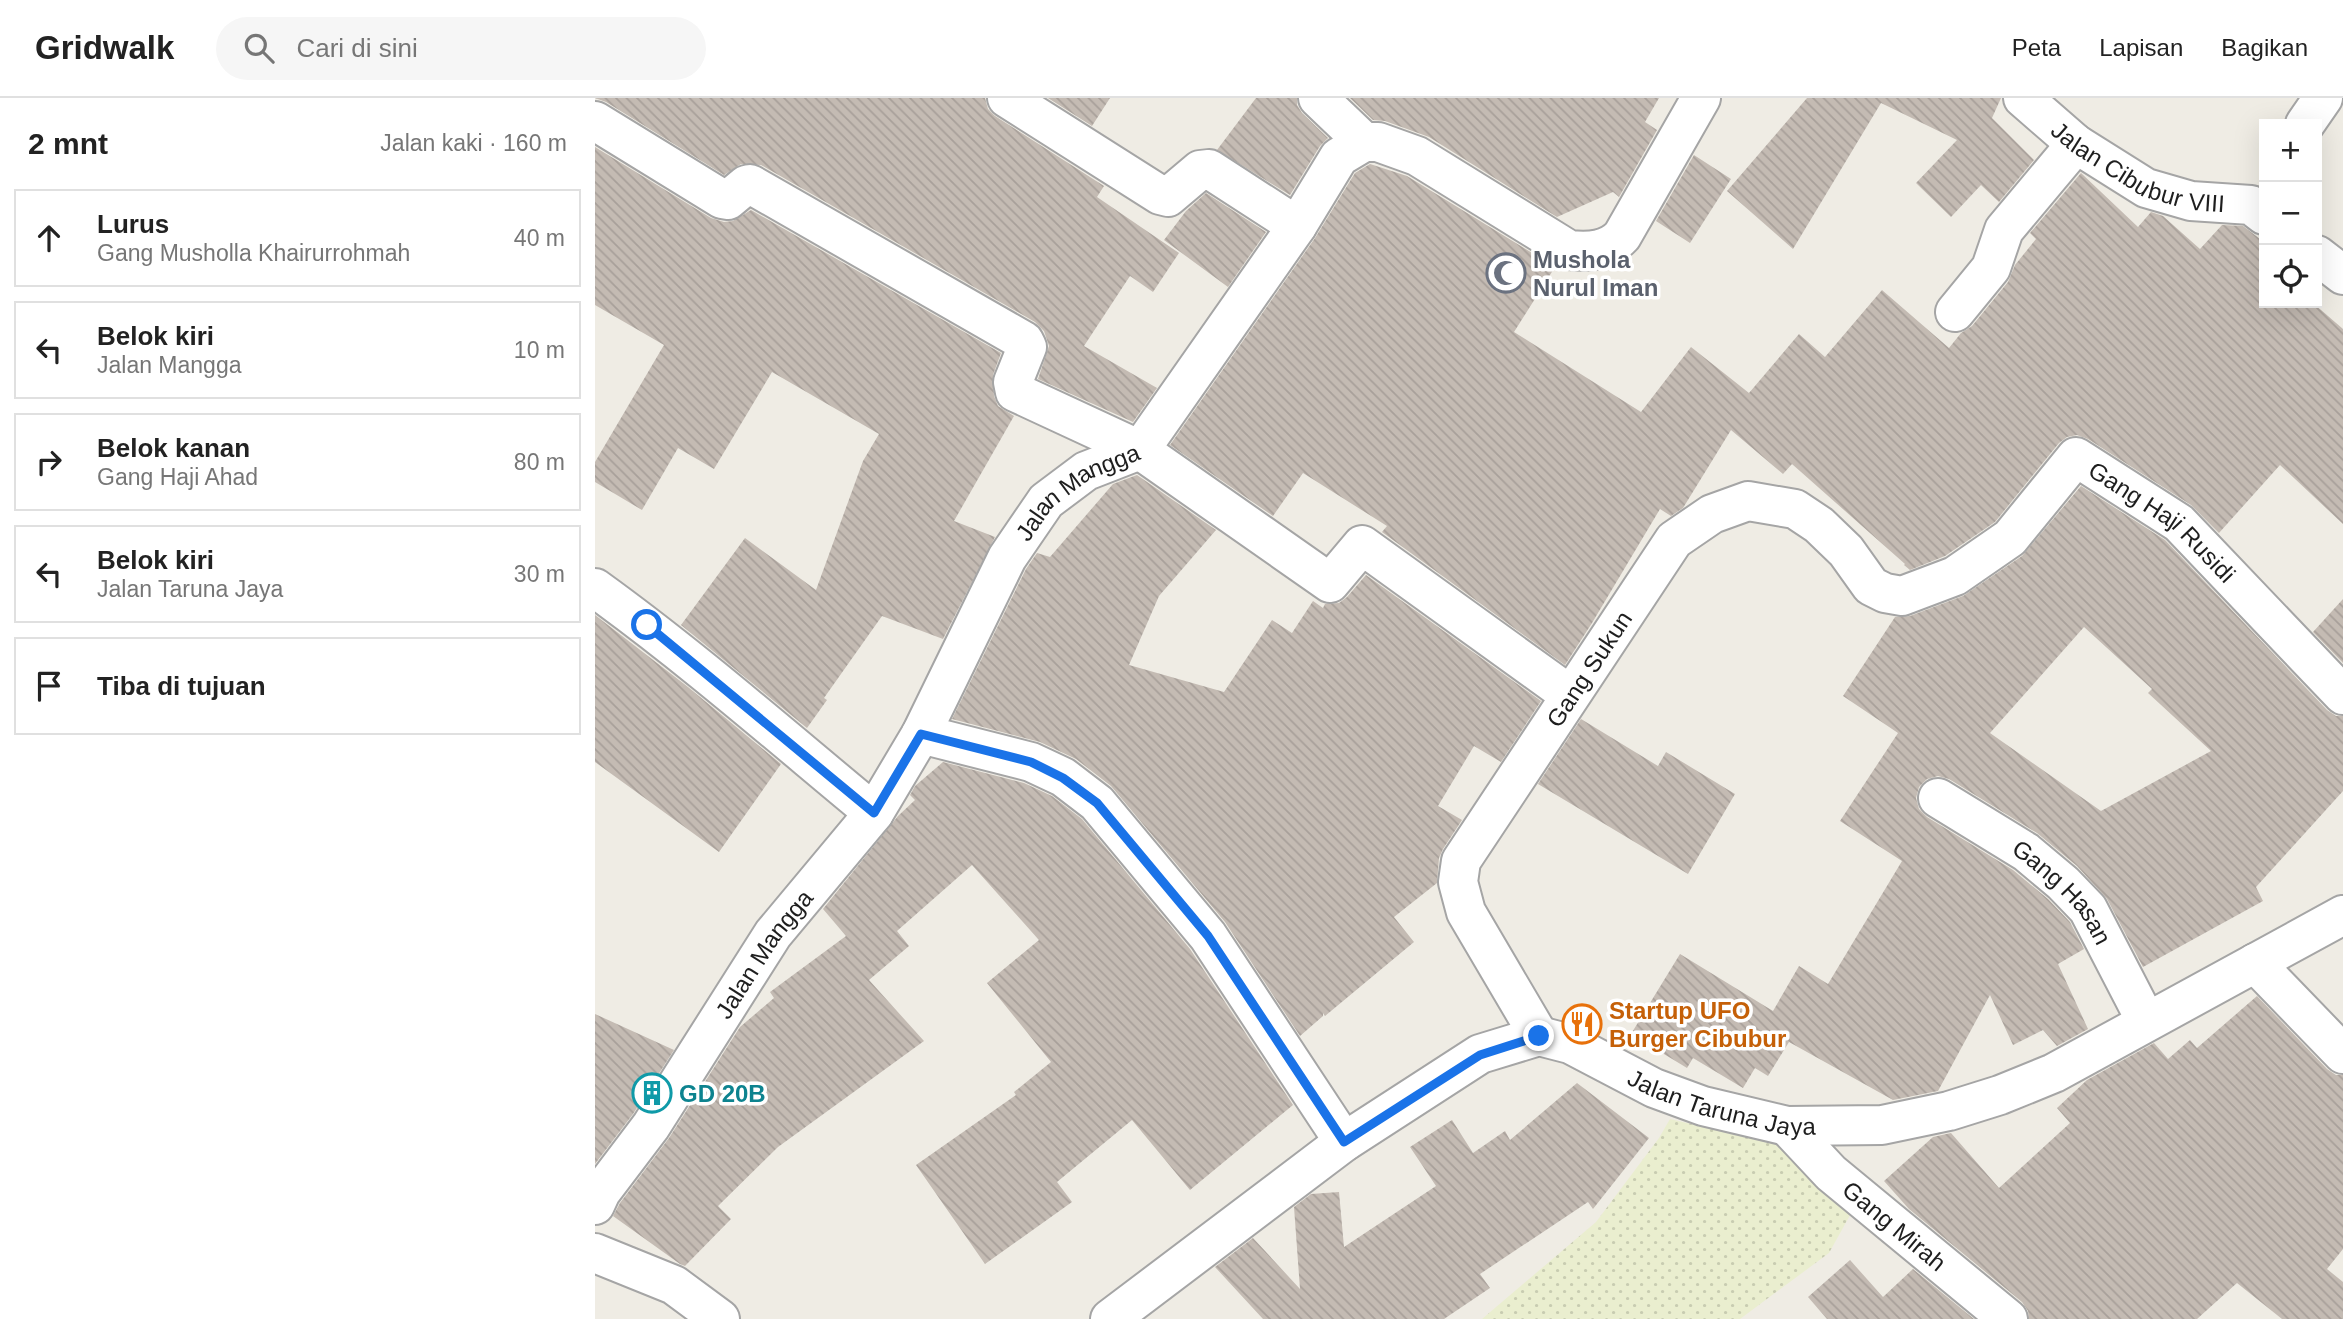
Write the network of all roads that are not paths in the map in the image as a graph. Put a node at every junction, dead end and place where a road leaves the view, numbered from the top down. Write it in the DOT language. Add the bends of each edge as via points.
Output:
graph roads {
  1 [pos="1007,98"];
  2 [pos="1318,98"];
  3 [pos="1701,98"];
  4 [pos="2023,98"];
  5 [pos="2323,98"];
  6 [pos="2308,119"];
  7 [pos="595,121"];
  8 [pos="1364,142"];
  9 [pos="2075,144"];
  10 [pos="2259,202"];
  11 [pos="1297,226"];
  12 [pos="2322,259"];
  13 [pos="2343,275"];
  14 [pos="1955,312"];
  15 [pos="1140,450"];
  16 [pos="595,588"];
  17 [pos="1902,596"];
  18 [pos="1570,695"];
  19 [pos="2343,695"];
  20 [pos="921,734"];
  21 [pos="1938,798"];
  22 [pos="874,813"];
  23 [pos="2343,915"];
  24 [pos="2255,963"];
  25 [pos="2146,1021"];
  26 [pos="1539,1036"];
  27 [pos="2343,1054"];
  28 [pos="1787,1126"];
  29 [pos="1344,1142"];
  30 [pos="595,1205"];
  31 [pos="595,1253"];
  32 [pos="720,1319"];
  33 [pos="1110,1319"];
  34 [pos="2008,1319"];
  1 -- 11 [label="street" via="1160,195 1168,197 1200,170 1209,169"];
  2 -- 8 [label="street"];
  3 -- 8 [label="street" via="1622,236 1598,250 1569,250 1417,156 1378,142"];
  4 -- 9 [label="street, Jalan Cibubur VIII"];
  5 -- 6 [label="street"];
  7 -- 15 [label="street" via="722,199 728,201 750,184 1024,341 1027,347 1013,382 1015,391"];
  8 -- 11 [label="street, Jalan Mangga" via="1339,157"];
  9 -- 10 [label="street, Jalan Cibubur VIII" via="2164,195 2191,201"];
  9 -- 14 [label="street" via="2004,230 1991,268"];
  11 -- 15 [label="street, Jalan Mangga"];
  12 -- 13 [label="street"];
  15 -- 18 [label="street" via="1330,583 1362,545"];
  15 -- 20 [label="street, Jalan Mangga" via="1086,471 1046,501 1007,558"];
  16 -- 22 [label="street" via="703,670"];
  17 -- 18 [label="street, Gang Sukun" via="1871,586 1846,551 1795,509 1748,500 1712,514 1674,540"];
  17 -- 19 [label="street, Gang Haji Rusidi" via="1955,576 2010,537 2076,457 2179,523"];
  18 -- 26 [label="street, Gang Sukun" via="1461,861 1458,882 1466,912"];
  20 -- 22 [label="street, Jalan Mangga"];
  20 -- 29 [label="street" via="1031,762 1097,803 1208,936"];
  21 -- 25 [label="street, Gang Hasan" via="2026,852 2088,909"];
  22 -- 30 [label="street, Jalan Mangga" via="773,934 652,1126"];
  23 -- 24 [label="street, Jalan Taruna Jaya"];
  24 -- 25 [label="street, Jalan Taruna Jaya"];
  24 -- 27 [label="street"];
  25 -- 28 [label="street, Jalan Taruna Jaya" via="2054,1073 1949,1111 1882,1125"];
  26 -- 28 [label="street, Jalan Taruna Jaya" via="1570,1044 1654,1088 1703,1107"];
  26 -- 29 [label="street" via="1480,1055"];
  28 -- 34 [label="street, Gang Mirah" via="1831,1173"];
  29 -- 33 [label="street"];
  31 -- 32 [label="street" via="674,1285"];
}
